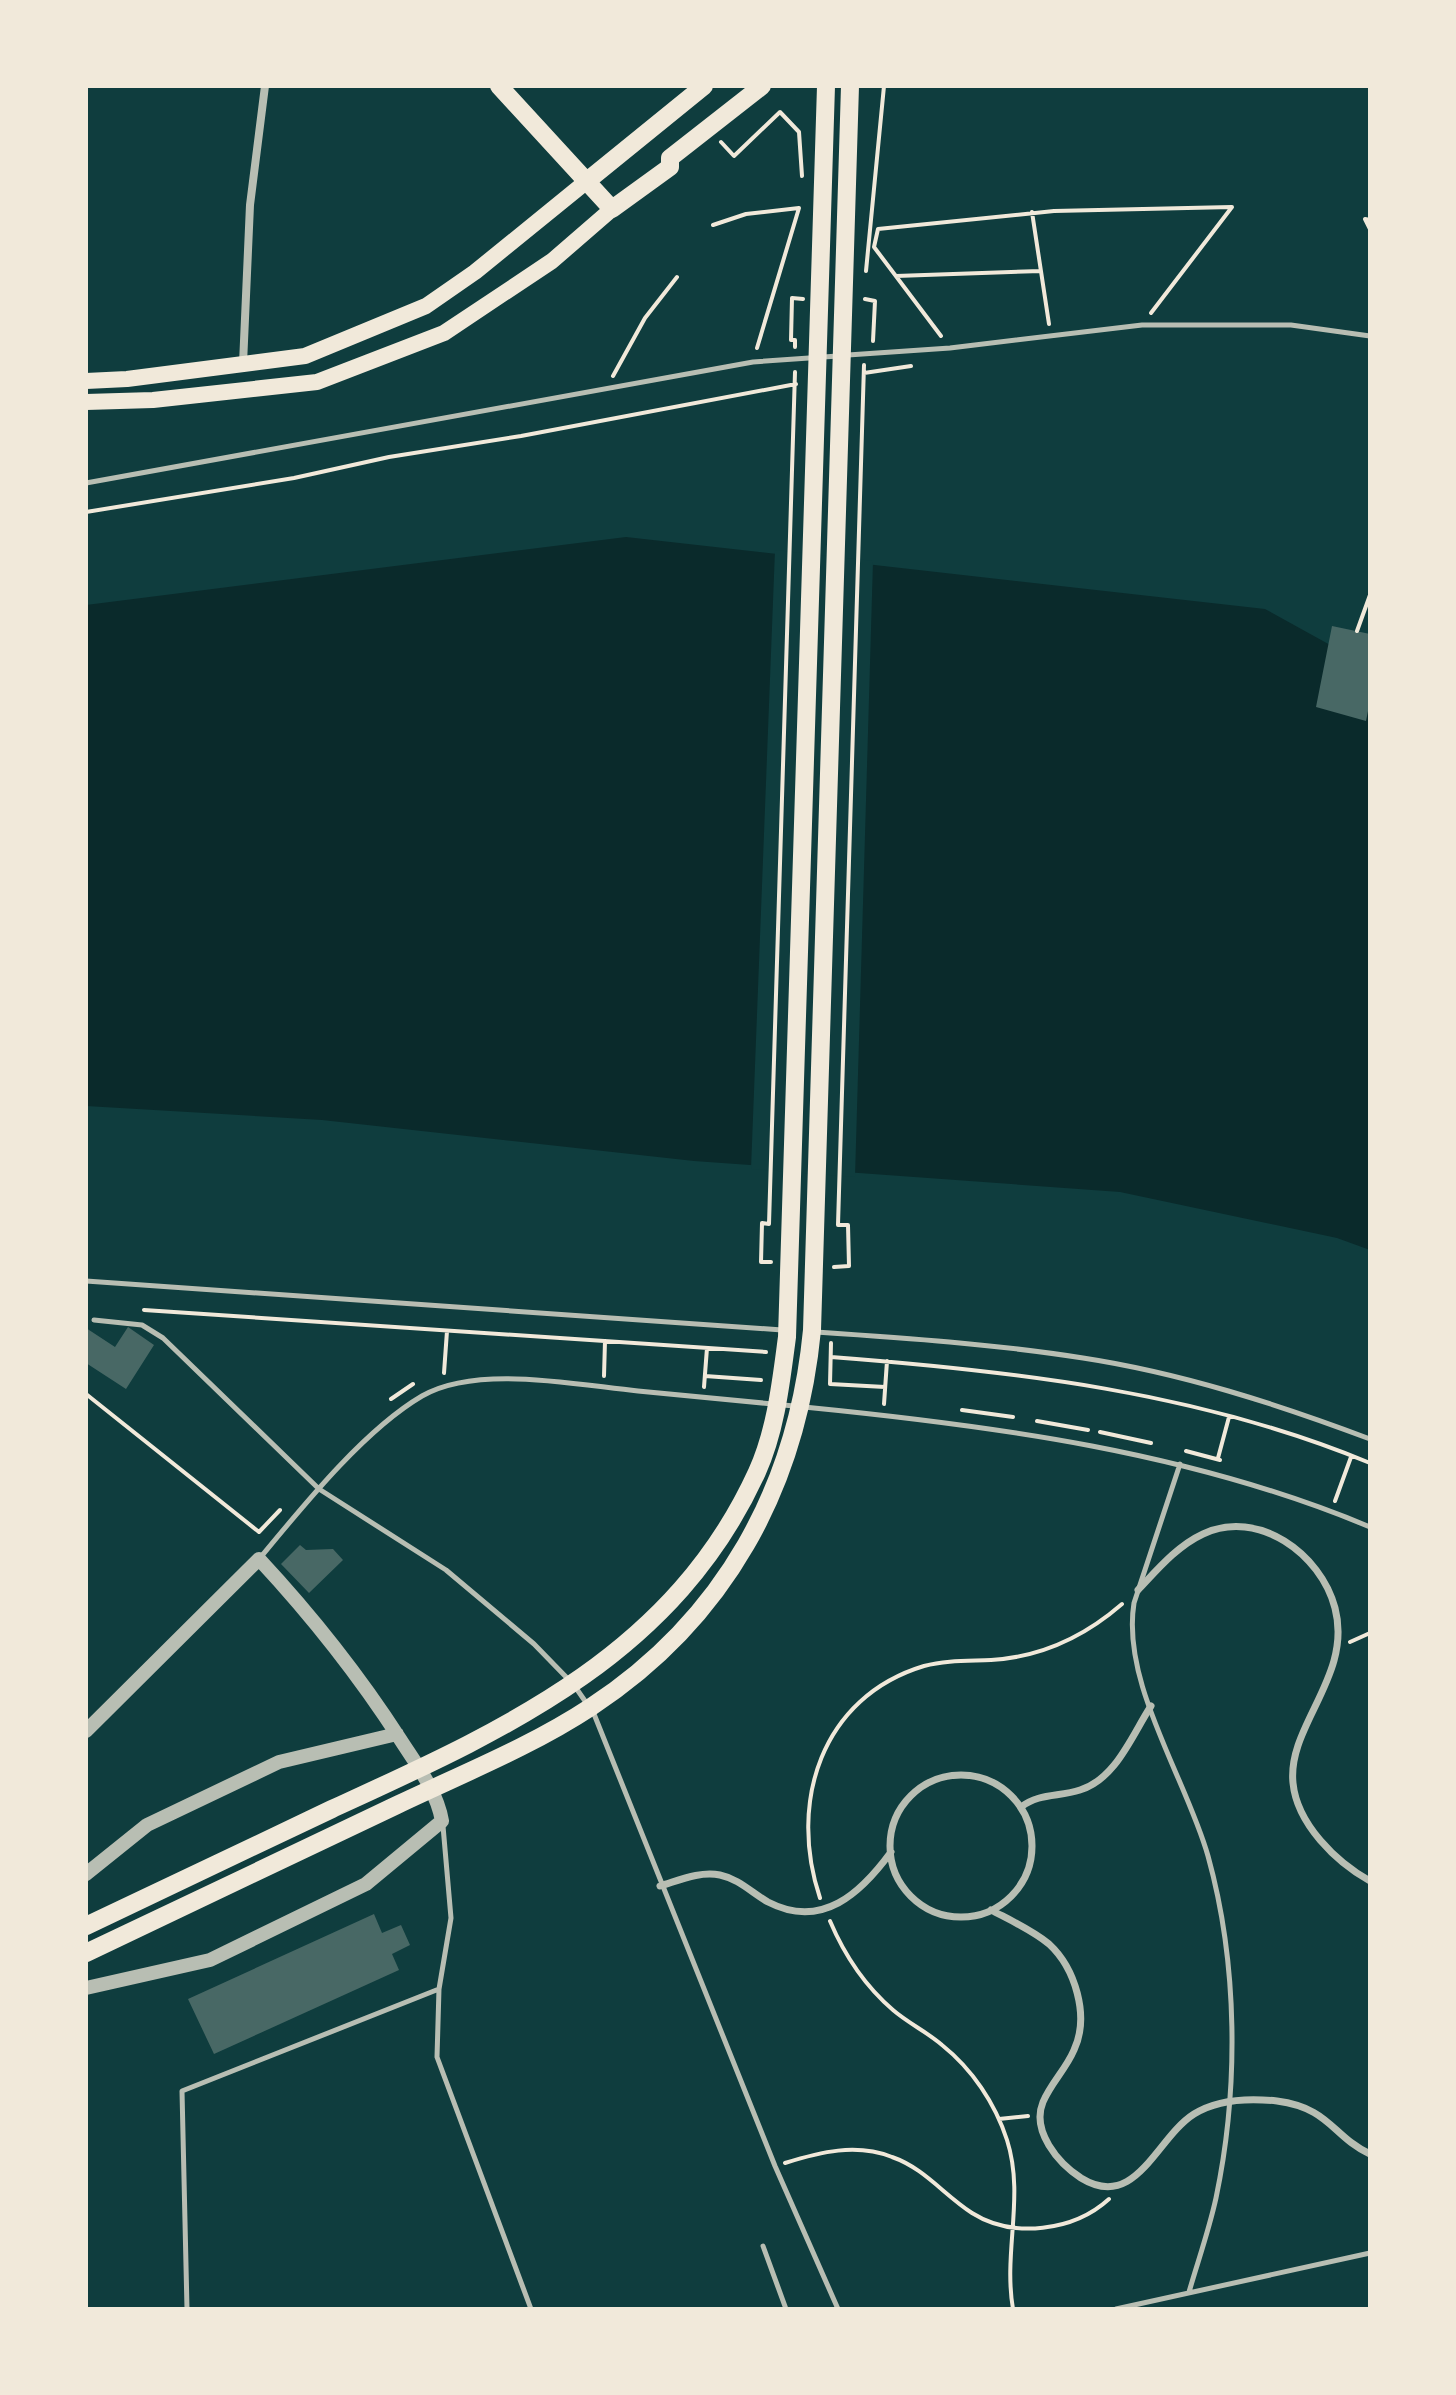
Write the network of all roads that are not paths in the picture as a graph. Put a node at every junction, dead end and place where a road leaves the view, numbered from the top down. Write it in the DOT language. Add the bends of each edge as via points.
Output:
graph roads {
  1 [pos="265,86"];
  2 [pos="499,86"];
  3 [pos="704,86"];
  4 [pos="762,86"];
  5 [pos="826,86"];
  6 [pos="850,86"];
  7 [pos="861,86"];
  8 [pos="848,163"];
  9 [pos="587,181"];
  10 [pos="612,209"];
  11 [pos="1370,336"];
  12 [pos="243,365"];
  13 [pos="86,381"];
  14 [pos="86,402"];
  15 [pos="86,483"];
  16 [pos="86,1281"];
  17 [pos="94,1320"];
  18 [pos="1370,1439"];
  19 [pos="1180,1464"];
  20 [pos="319,1489"];
  21 [pos="1370,1527"];
  22 [pos="259,1559"];
  23 [pos="1138,1590"];
  24 [pos="1151,1706"];
  25 [pos="86,1731"];
  26 [pos="397,1734"];
  27 [pos="1021,1807"];
  28 [pos="442,1821"];
  29 [pos="891,1852"];
  30 [pos="86,1874"];
  31 [pos="1370,1881"];
  32 [pos="660,1886"];
  33 [pos="991,1910"];
  34 [pos="86,1926"];
  35 [pos="86,1953"];
  36 [pos="86,1988"];
  37 [pos="439,1989"];
  38 [pos="1228,2101"];
  39 [pos="1370,2154"];
  40 [pos="763,2246"];
  41 [pos="1370,2253"];
  42 [pos="1189,2292"];
  43 [pos="187,2309"];
  44 [pos="531,2309"];
  45 [pos="786,2309"];
  46 [pos="838,2309"];
  47 [pos="1116,2309"];
  1 -- 12 [label="street" via="250,205"];
  2 -- 9 [label="main road"];
  3 -- 9 [label="main road"];
  4 -- 10 [label="main road" via="670,158 670,167"];
  5 -- 34 [label="main road" via="787,1337 777,1409 757,1472 708,1552 648,1625 602,1665 468,1746"];
  6 -- 8 [label="main road"];
  7 -- 8 [label="main road"];
  8 -- 35 [label="main road" via="812,1330 798,1420 771,1498 750,1542 707,1602 649,1663 588,1709"];
  9 -- 10 [label="main road"];
  9 -- 12 [label="main road" via="426,306 305,356"];
  10 -- 14 [label="main road" via="552,261 444,333 317,382"];
  11 -- 15 [label="lane" via="1291,325 1142,325 950,348 753,362"];
  12 -- 13 [label="main road"];
  16 -- 18 [label="lane" via="1025,1350 1183,1378"];
  17 -- 20 [label="lane" via="142,1325 163,1338"];
  19 -- 20 [label="lane" via="965,1423 499,1381 447,1386 423,1395 387,1422"];
  19 -- 21 [label="lane"];
  19 -- 23 [label="lane"];
  20 -- 22 [label="lane"];
  20 -- 32 [label="lane" via="446,1570 556,1665 594,1714"];
  22 -- 25 [label="street"];
  22 -- 26 [label="street" via="335,1645"];
  23 -- 24 [label="lane" via="1130,1626 1132,1652"];
  23 -- 31 [label="street" via="1186,1544 1224,1528 1273,1535 1317,1571 1334,1605 1338,1635 1328,1682 1298,1750 1293,1782 1304,1817 1319,1837"];
  24 -- 27 [label="street" via="1106,1776 1080,1791 1042,1796"];
  24 -- 38 [label="lane" via="1214,1883 1229,1987"];
  26 -- 28 [label="street" via="433,1794"];
  26 -- 30 [label="street" via="279,1762 147,1825"];
  27 -- 29 [label="street" via="984,1778 938,1779 901,1807"];
  27 -- 33 [label="street" via="1031,1832 1031,1858 1022,1883"];
  28 -- 36 [label="street" via="366,1884 210,1960"];
  28 -- 37 [label="lane" via="451,1918"];
  29 -- 32 [label="street" via="859,1892 804,1911 785,1909 719,1875"];
  29 -- 33 [label="street" via="906,1890 926,1907 965,1917"];
  32 -- 46 [label="lane"];
  33 -- 38 [label="street" via="1050,1946 1075,1986 1077,2044 1040,2115 1048,2144 1067,2167 1094,2184 1116,2187 1139,2175 1185,2121"];
  37 -- 43 [label="lane" via="183,2089"];
  37 -- 44 [label="lane" via="437,2057"];
  38 -- 39 [label="street" via="1278,2101 1313,2111"];
  38 -- 42 [label="lane" via="1215,2199"];
  40 -- 45 [label="lane"];
  41 -- 42 [label="lane"];
  42 -- 47 [label="lane"];
}
